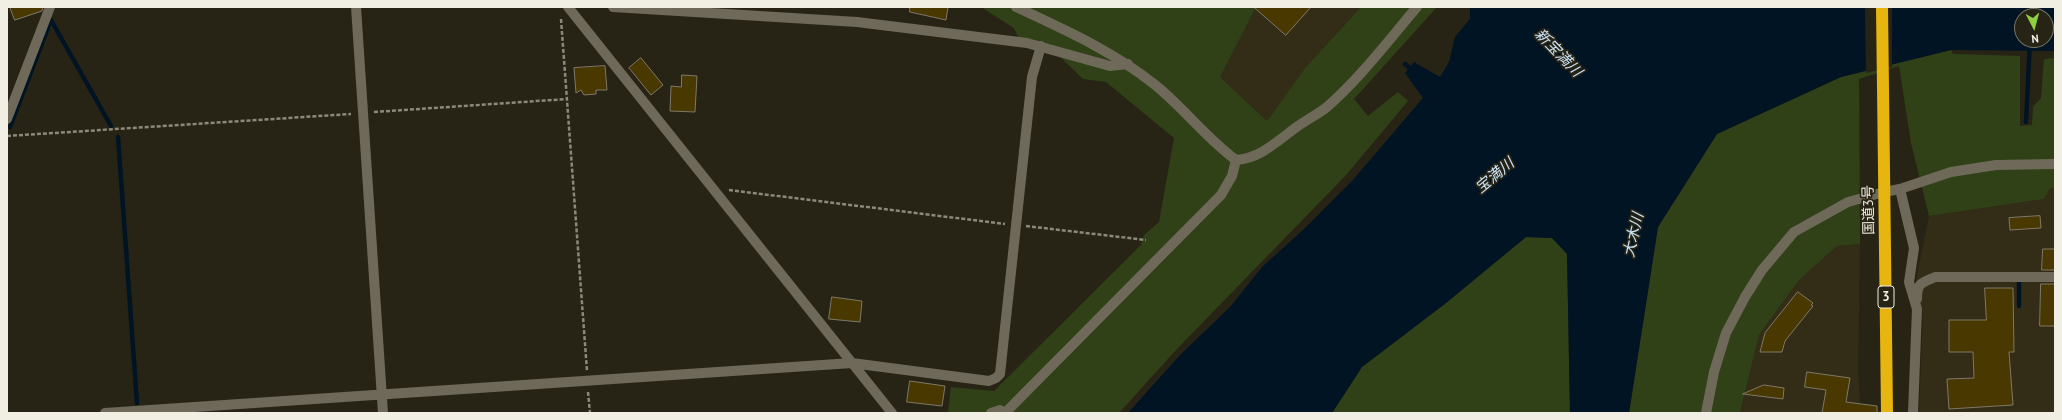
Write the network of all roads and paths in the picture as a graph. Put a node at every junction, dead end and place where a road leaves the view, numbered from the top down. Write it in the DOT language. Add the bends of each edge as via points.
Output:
graph roads {
  1 [pos="50,7"];
  2 [pos="356,7"];
  3 [pos="568,7"];
  4 [pos="614,7"];
  5 [pos="1016,7"];
  6 [pos="1417,7"];
  7 [pos="1882,7"];
  8 [pos="561,18"];
  9 [pos="1041,46"];
  10 [pos="1128,64"];
  11 [pos="567,99"];
  12 [pos="363,113"];
  13 [pos="7,119"];
  14 [pos="7,136"];
  15 [pos="1236,160"];
  16 [pos="2055,164"];
  17 [pos="1884,186"];
  18 [pos="712,188"];
  19 [pos="1900,189"];
  20 [pos="1016,225"];
  21 [pos="1146,240"];
  22 [pos="2055,277"];
  23 [pos="1917,309"];
  24 [pos="852,363"];
  25 [pos="587,381"];
  26 [pos="382,395"];
  27 [pos="105,413"];
  28 [pos="383,413"];
  29 [pos="590,413"];
  30 [pos="892,413"];
  31 [pos="991,413"];
  32 [pos="1005,413"];
  33 [pos="1706,413"];
  34 [pos="1887,413"];
  35 [pos="1913,413"];
  1 -- 13 [label="street"];
  2 -- 12 [label="street"];
  3 -- 18 [label="street"];
  4 -- 9 [label="street" via="857,22"];
  5 -- 10 [label="street" via="1082,38"];
  6 -- 15 [label="street" via="1350,85 1325,108 1260,155"];
  7 -- 17 [label="highway, 国道3号 / 3"];
  8 -- 11 [label="path"];
  9 -- 10 [label="street" via="1110,66"];
  9 -- 20 [label="street" via="1032,77"];
  10 -- 15 [label="street" via="1155,84 1219,147"];
  11 -- 12 [label="path"];
  11 -- 25 [label="path"];
  12 -- 14 [label="path"];
  12 -- 26 [label="street"];
  15 -- 32 [label="street" via="1232,176 1221,195"];
  16 -- 19 [label="street" via="1973,167"];
  17 -- 19 [label="street"];
  17 -- 33 [label="street" via="1848,202 1794,232 1762,270 1726,333 1714,372"];
  17 -- 34 [label="highway, 国道3号 / 3"];
  18 -- 20 [label="path"];
  18 -- 24 [label="street"];
  19 -- 23 [label="street" via="1914,248 1909,282"];
  20 -- 21 [label="path"];
  20 -- 24 [label="street" via="1000,374 996,378 988,381"];
  22 -- 23 [label="street" via="1935,277 1922,282 1917,288"];
  23 -- 35 [label="street"];
  24 -- 25 [label="street"];
  24 -- 30 [label="street"];
  25 -- 26 [label="street"];
  25 -- 29 [label="path"];
  26 -- 27 [label="street"];
  26 -- 28 [label="street"];
  31 -- 32 [label="street" via="1000,410"];
}
